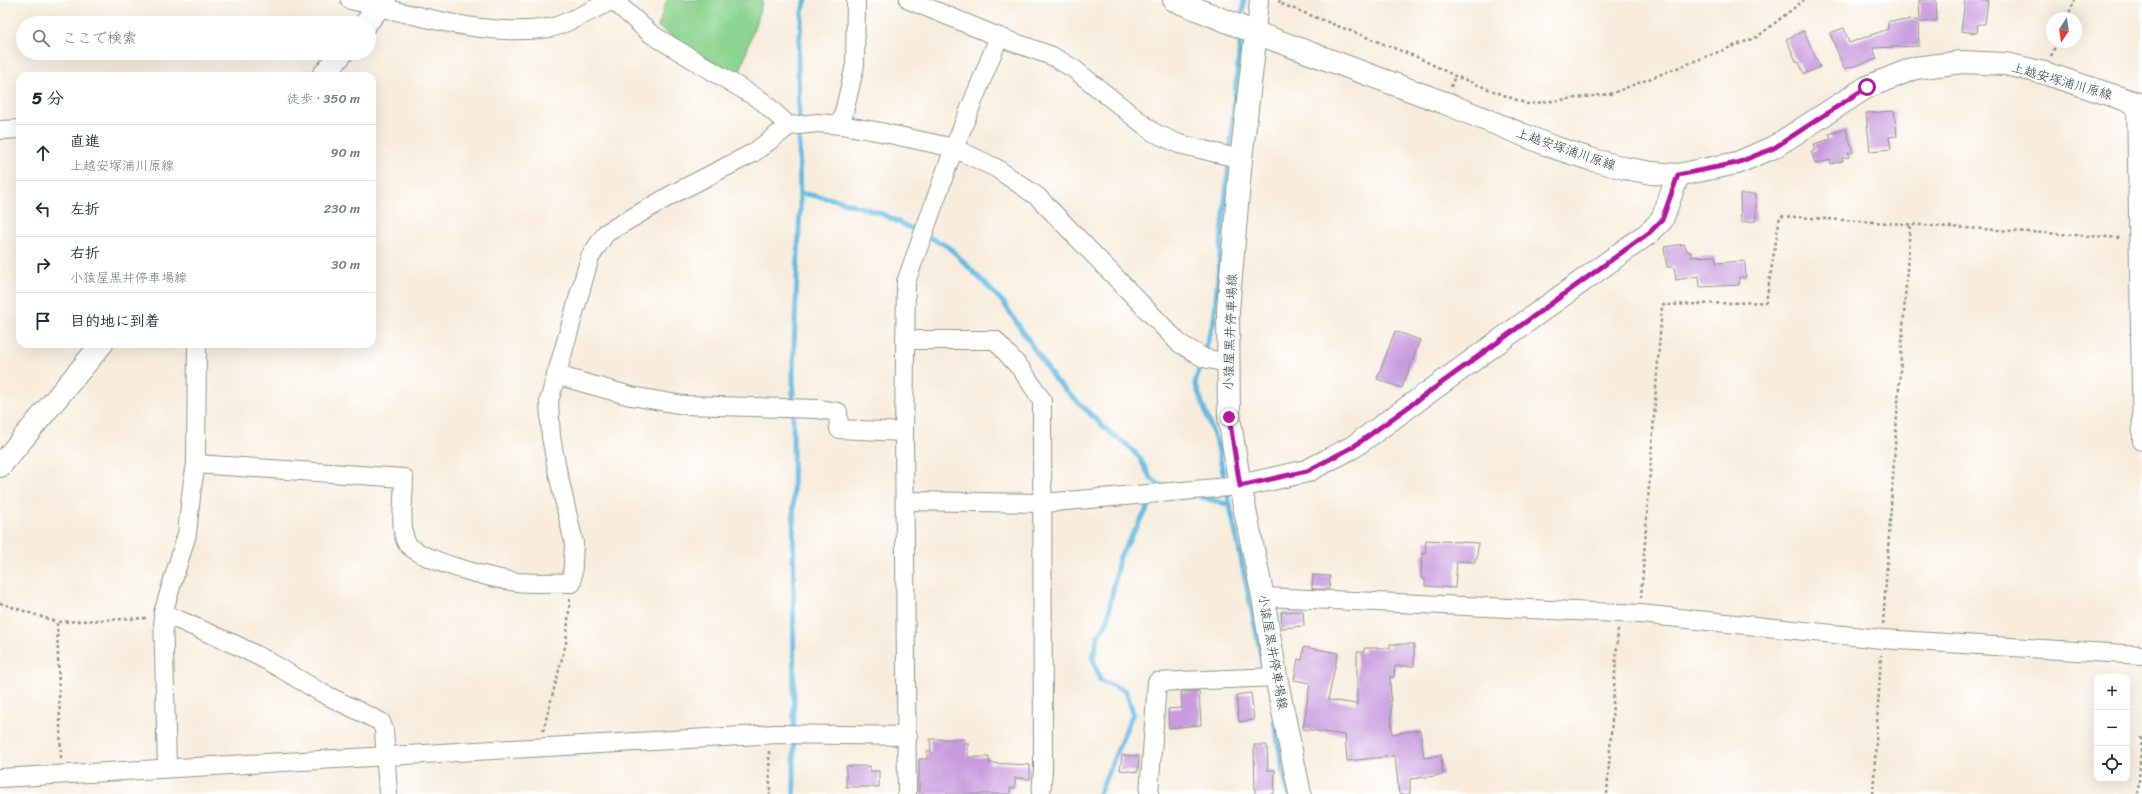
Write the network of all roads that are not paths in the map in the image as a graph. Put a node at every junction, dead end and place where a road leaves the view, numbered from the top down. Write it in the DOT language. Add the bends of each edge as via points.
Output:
graph roads {
  1 [pos="350,0"];
  2 [pos="613,0"];
  3 [pos="856,0"];
  4 [pos="909,0"];
  5 [pos="1174,0"];
  6 [pos="1259,0"];
  7 [pos="382,3"];
  8 [pos="372,16"];
  9 [pos="1256,33"];
  10 [pos="999,36"];
  11 [pos="336,60"];
  12 [pos="326,72"];
  13 [pos="2139,104"];
  14 [pos="841,125"];
  15 [pos="788,126"];
  16 [pos="16,129"];
  17 [pos="0,130"];
  18 [pos="954,148"];
  19 [pos="1241,159"];
  20 [pos="1678,175"];
  21 [pos="905,340"];
  22 [pos="99,348"];
  23 [pos="197,348"];
  24 [pos="1227,363"];
  25 [pos="556,375"];
  26 [pos="904,432"];
  27 [pos="2142,441"];
  28 [pos="1,464"];
  29 [pos="196,464"];
  30 [pos="1240,486"];
  31 [pos="905,501"];
  32 [pos="1043,503"];
  33 [pos="1263,597"];
  34 [pos="163,615"];
  35 [pos="2142,655"];
  36 [pos="1276,677"];
  37 [pos="908,736"];
  38 [pos="386,755"];
  39 [pos="167,768"];
  40 [pos="0,778"];
  41 [pos="388,794"];
  42 [pos="907,794"];
  43 [pos="1041,794"];
  44 [pos="1149,794"];
  45 [pos="1300,794"];
  1 -- 7 [label="street"];
  2 -- 7 [label="street" via="550,28 509,30 459,24"];
  2 -- 15 [label="street" via="651,34 762,101"];
  3 -- 14 [label="street" via="855,65"];
  4 -- 10 [label="street"];
  5 -- 9 [label="main road, 上越安塚浦川原線"];
  6 -- 9 [label="street"];
  7 -- 8 [label="main road"];
  9 -- 19 [label="main road, 小猿屋黒井停車場線"];
  9 -- 20 [label="main road, 上越安塚浦川原線" via="1590,160 1624,168"];
  10 -- 18 [label="street"];
  10 -- 19 [label="street" via="1052,56 1074,69 1152,132 1179,144"];
  11 -- 12 [label="main road"];
  13 -- 20 [label="main road, 上越安塚浦川原線" via="2044,73 2006,64 1962,62 1914,68 1867,87 1774,148 1737,163"];
  13 -- 27 [label="street" via="2137,239"];
  14 -- 15 [label="street" via="818,123"];
  14 -- 18 [label="street"];
  15 -- 25 [label="street" via="754,154 674,194 606,233 590,257"];
  16 -- 17 [label="street"];
  18 -- 21 [label="street" via="906,282"];
  18 -- 24 [label="street" via="996,168 1038,197 1179,343 1204,358"];
  19 -- 24 [label="main road, 小猿屋黒井停車場線" via="1228,310"];
  20 -- 30 [label="main road" via="1662,220 1650,232 1353,447 1307,471"];
  21 -- 26 [label="street"];
  21 -- 32 [label="street" via="995,340 1021,369 1042,400"];
  22 -- 28 [label="main road"];
  23 -- 29 [label="street"];
  24 -- 30 [label="main road, 小猿屋黒井停車場線" via="1229,417"];
  25 -- 26 [label="street" via="631,396 684,405 818,409 838,412 839,429"];
  25 -- 29 [label="street" via="549,401 551,437 574,543 572,583 517,582 437,562 417,552 407,543 403,528 404,478"];
  26 -- 31 [label="street"];
  29 -- 34 [label="street" via="187,534"];
  30 -- 32 [label="street"];
  30 -- 33 [label="main road, 小猿屋黒井停車場線"];
  31 -- 32 [label="street"];
  31 -- 37 [label="street"];
  32 -- 43 [label="street"];
  33 -- 35 [label="street" via="1640,614 1882,639"];
  33 -- 36 [label="main road, 小猿屋黒井停車場線"];
  34 -- 38 [label="street" via="236,645 322,693 381,722"];
  34 -- 39 [label="street"];
  36 -- 44 [label="street" via="1157,682"];
  36 -- 45 [label="main road, 小猿屋黒井停車場線"];
  37 -- 38 [label="street" via="773,735"];
  37 -- 42 [label="street"];
  38 -- 39 [label="street"];
  38 -- 41 [label="street"];
  39 -- 40 [label="street"];
}
